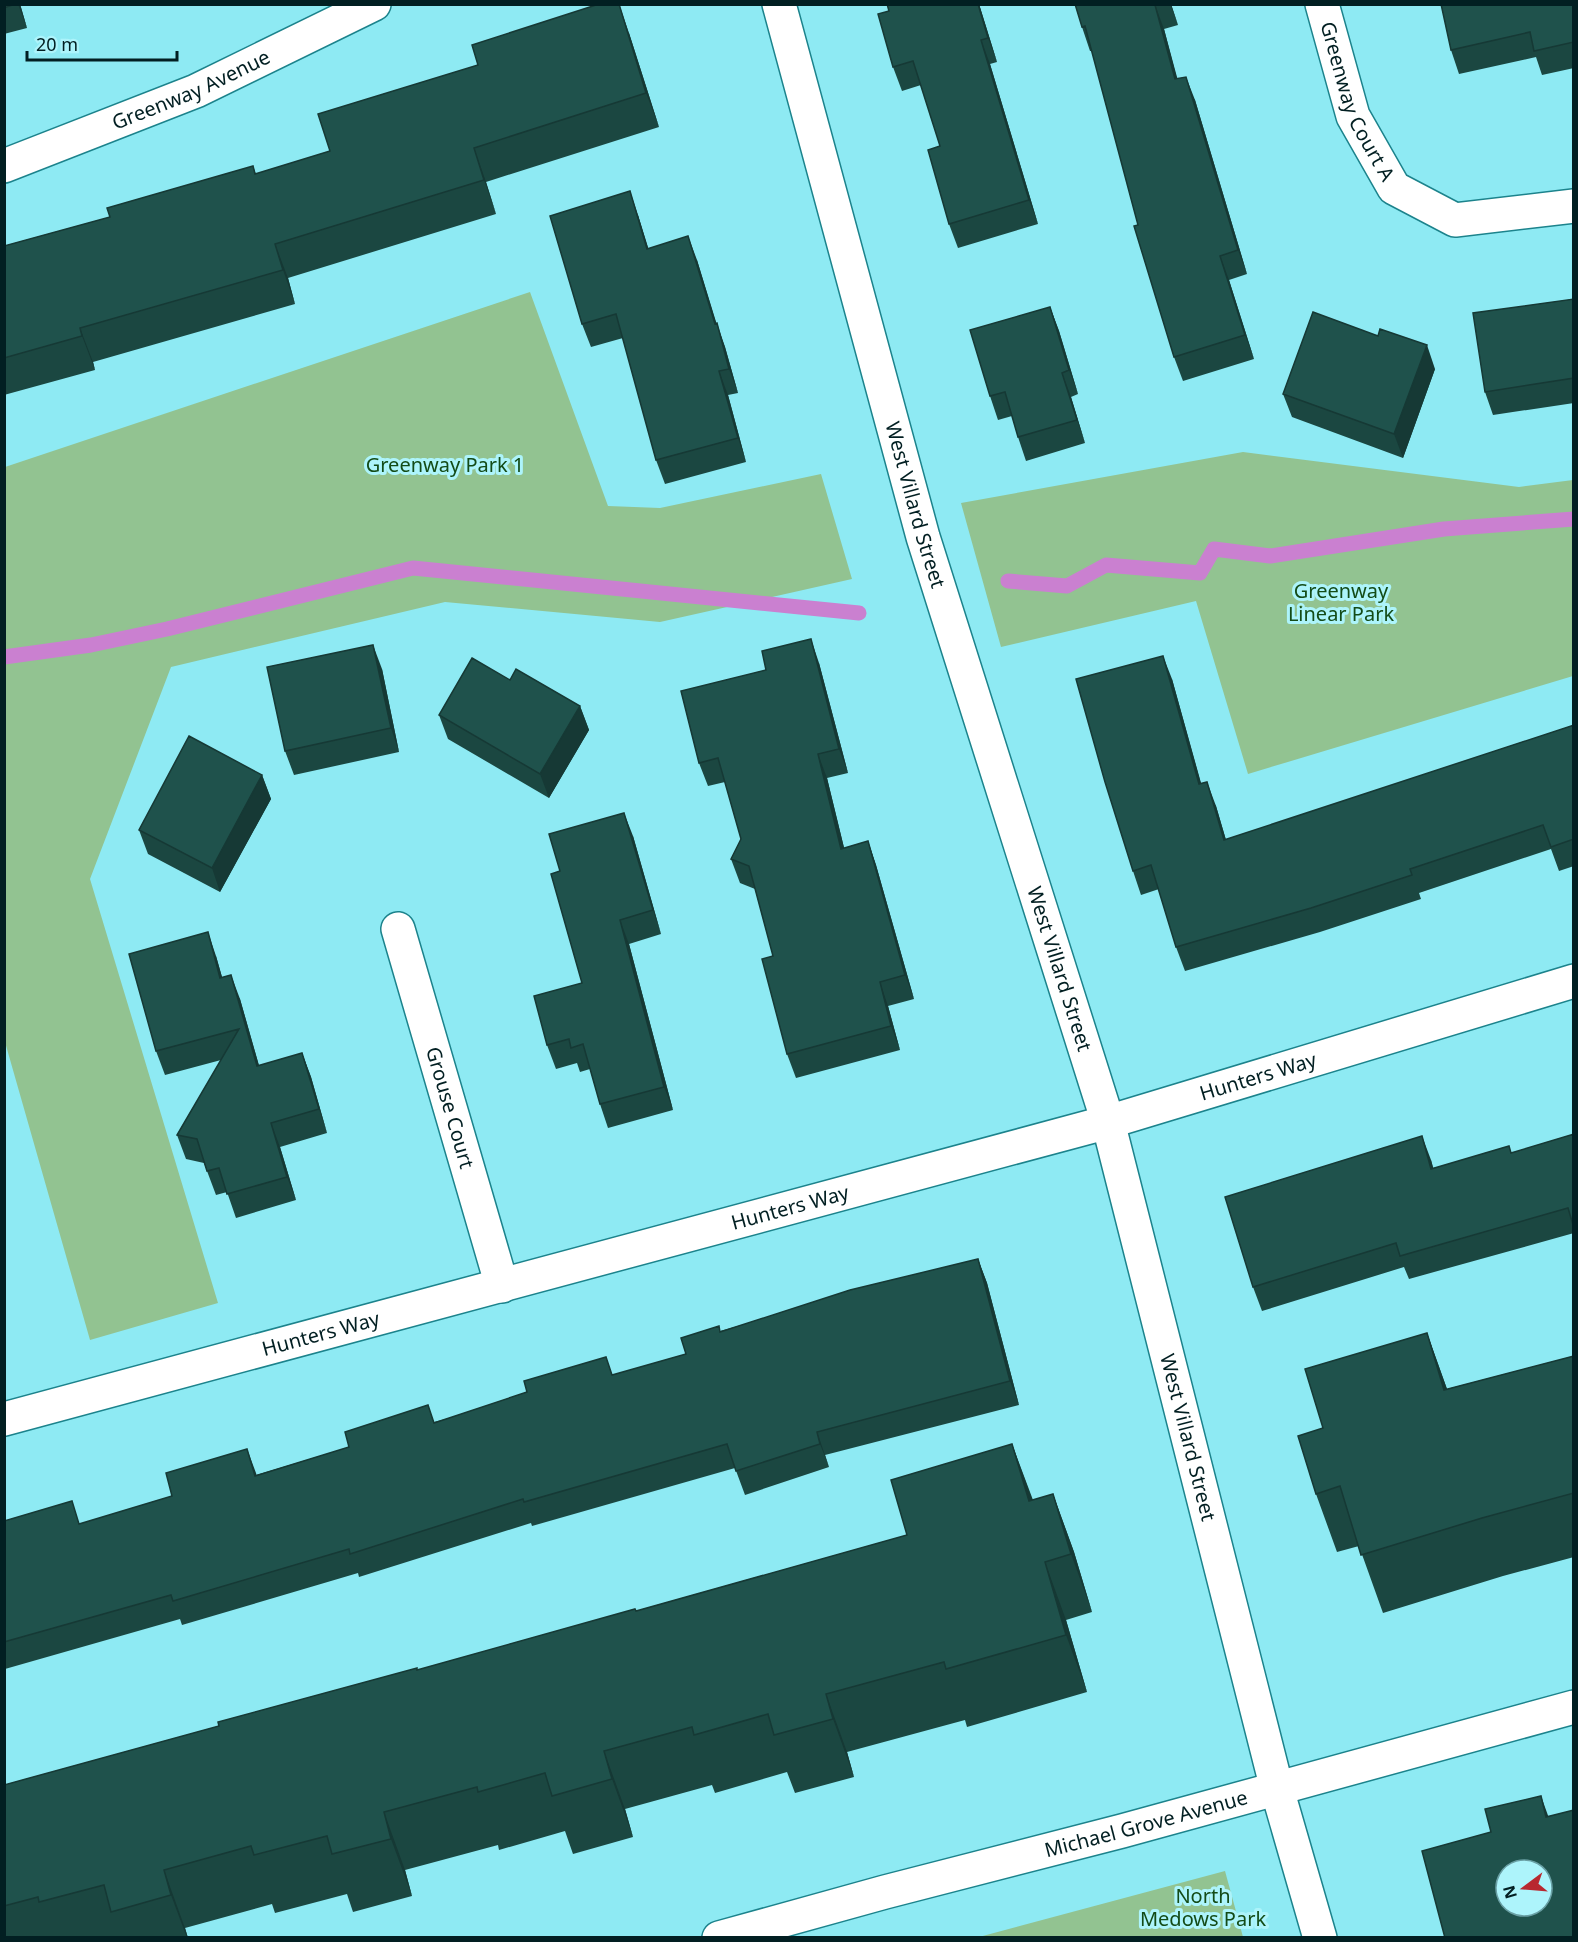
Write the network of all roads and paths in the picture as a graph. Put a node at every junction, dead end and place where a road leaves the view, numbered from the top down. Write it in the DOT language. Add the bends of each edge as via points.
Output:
graph roads {
  1 [pos="374,4"];
  2 [pos="779,4"];
  3 [pos="1322,4"];
  4 [pos="4,166"];
  5 [pos="1574,206"];
  6 [pos="398,929"];
  7 [pos="1574,981"];
  8 [pos="1108,1122"];
  9 [pos="502,1286"];
  10 [pos="4,1419"];
  11 [pos="1574,1707"];
  12 [pos="1277,1789"];
  13 [pos="719,1938"];
  14 [pos="1320,1938"];
  1 -- 4 [label="street, Greenway Avenue" via="196,91"];
  2 -- 8 [label="street, West Villard Street" via="923,537"];
  3 -- 5 [label="street, Greenway Court A" via="1353,116 1394,188 1455,220"];
  6 -- 9 [label="street, Grouse Court"];
  7 -- 8 [label="street, Hunters Way"];
  8 -- 9 [label="street, Hunters Way"];
  8 -- 12 [label="street, West Villard Street"];
  9 -- 10 [label="street, Hunters Way"];
  11 -- 12 [label="street, Michael Grove Avenue"];
  12 -- 13 [label="street, Michael Grove Avenue"];
  12 -- 14 [label="street, West Villard Street"];
}
